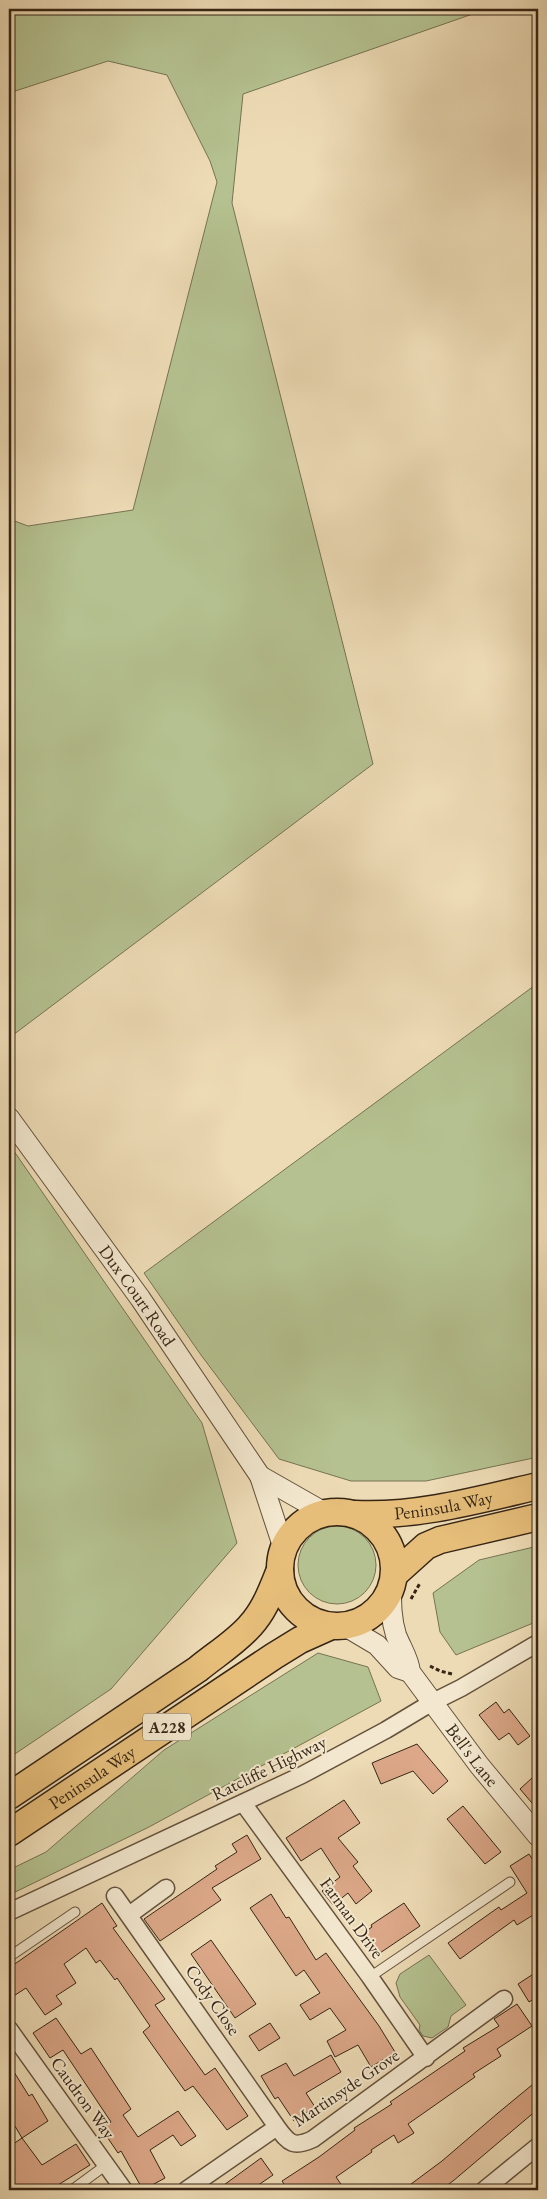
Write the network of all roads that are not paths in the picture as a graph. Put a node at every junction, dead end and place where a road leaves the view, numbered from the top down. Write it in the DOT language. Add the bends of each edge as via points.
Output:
graph roads {
  1 [pos="9,1118"];
  2 [pos="260,1476"];
  3 [pos="538,1486"];
  4 [pos="336,1513"];
  5 [pos="538,1517"];
  6 [pos="282,1559"];
  7 [pos="399,1589"];
  8 [pos="337,1626"];
  9 [pos="538,1643"];
  10 [pos="418,1667"];
  11 [pos="431,1703"];
  12 [pos="9,1796"];
  13 [pos="243,1803"];
  14 [pos="9,1833"];
  15 [pos="538,1836"];
  16 [pos="510,1882"];
  17 [pos="166,1888"];
  18 [pos="115,1896"];
  19 [pos="9,1912"];
  20 [pos="75,1912"];
  21 [pos="128,1914"];
  22 [pos="9,1956"];
  23 [pos="370,1977"];
  24 [pos="504,1999"];
  25 [pos="9,2029"];
  26 [pos="426,2058"];
  27 [pos="277,2127"];
  28 [pos="538,2146"];
  29 [pos="106,2165"];
  30 [pos="72,2190"];
  31 [pos="124,2190"];
  32 [pos="186,2190"];
  33 [pos="484,2190"];
  1 -- 2 [label="street, Dux Court Road" via="140,1298"];
  2 -- 4 [label="street, Dux Court Road"];
  2 -- 6 [label="street, Dux Court Road"];
  3 -- 4 [label="main road, Peninsula Way" via="415,1512 381,1515"];
  4 -- 6 [label="main road" via="309,1519 296,1529"];
  4 -- 7 [label="main road" via="374,1525 385,1538 392,1554"];
  5 -- 7 [label="main road, Peninsula Way" via="426,1546"];
  6 -- 8 [label="main road" via="284,1588 289,1601 302,1614"];
  6 -- 12 [label="main road, Peninsula Way / A228" via="266,1604 250,1626 225,1648"];
  7 -- 8 [label="main road" via="370,1616 359,1622"];
  7 -- 10 [label="street, Bell's Lane" via="393,1620 410,1664"];
  8 -- 10 [label="street, Bell's Lane" via="377,1645 398,1668"];
  8 -- 14 [label="main road, Peninsula Way / A228" via="300,1640 274,1656"];
  9 -- 11 [label="street, Ratcliffe Highway"];
  10 -- 11 [label="street, Bell's Lane"];
  11 -- 13 [label="street, Ratcliffe Highway" via="357,1746"];
  11 -- 15 [label="street, Bell's Lane"];
  13 -- 19 [label="street, Ratcliffe Highway"];
  13 -- 23 [label="street, Farman Drive"];
  16 -- 23 [label="lane"];
  17 -- 21 [label="street"];
  18 -- 21 [label="street, Cody Close"];
  20 -- 22 [label="lane"];
  21 -- 27 [label="street, Cody Close"];
  23 -- 26 [label="street, Farman Drive"];
  24 -- 26 [label="street, Martinsyde Grove"];
  25 -- 29 [label="street, Caudron Way"];
  26 -- 27 [label="street, Martinsyde Grove" via="313,2139 294,2144"];
  27 -- 32 [label="street, Martinsyde Grove"];
  28 -- 33 [label="street"];
  29 -- 30 [label="lane"];
  29 -- 31 [label="street, Caudron Way"];
}
